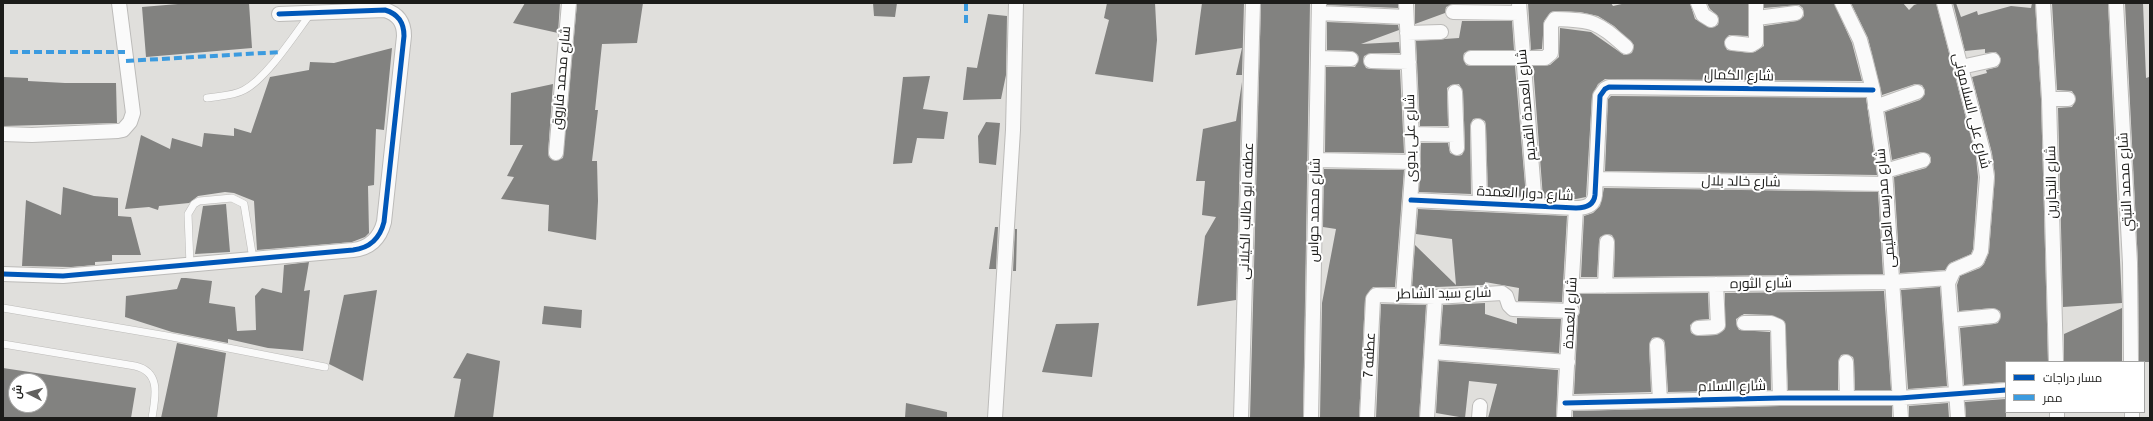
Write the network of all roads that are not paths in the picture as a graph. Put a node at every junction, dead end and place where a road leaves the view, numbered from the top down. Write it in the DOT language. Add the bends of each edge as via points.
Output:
graph roads {
  1 [pos="118,3"];
  2 [pos="569,3"];
  3 [pos="1016,3"];
  4 [pos="1253,3"];
  5 [pos="1698,3"];
  6 [pos="1756,3"];
  7 [pos="1842,3"];
  8 [pos="1945,3"];
  9 [pos="2043,3"];
  10 [pos="2116,3"];
  11 [pos="1319,8"];
  12 [pos="1519,8"];
  13 [pos="1406,10"];
  14 [pos="311,12"];
  15 [pos="1453,12"];
  16 [pos="280,14"];
  17 [pos="1796,14"];
  18 [pos="1756,18"];
  19 [pos="1711,20"];
  20 [pos="1407,32"];
  21 [pos="1441,32"];
  22 [pos="1732,43"];
  23 [pos="1626,47"];
  24 [pos="1318,58"];
  25 [pos="1472,58"];
  26 [pos="1523,58"];
  27 [pos="1351,59"];
  28 [pos="1371,60"];
  29 [pos="1993,60"];
  30 [pos="1409,62"];
  31 [pos="1961,67"];
  32 [pos="1605,89"];
  33 [pos="1873,90"];
  34 [pos="1454,92"];
  35 [pos="1917,92"];
  36 [pos="207,98"];
  37 [pos="2068,98"];
  38 [pos="2049,99"];
  39 [pos="1875,107"];
  40 [pos="1478,126"];
  41 [pos="3,134"];
  42 [pos="1413,134"];
  43 [pos="556,153"];
  44 [pos="1316,160"];
  45 [pos="1922,160"];
  46 [pos="1413,162"];
  47 [pos="1885,178"];
  48 [pos="1596,179"];
  49 [pos="1411,200"];
  50 [pos="1480,203"];
  51 [pos="1535,206"];
  52 [pos="1576,208"];
  53 [pos="1607,242"];
  54 [pos="253,259"];
  55 [pos="190,265"];
  56 [pos="3,274"];
  57 [pos="1949,278"];
  58 [pos="1892,282"];
  59 [pos="1716,284"];
  60 [pos="1573,286"];
  61 [pos="1605,286"];
  62 [pos="1378,295"];
  63 [pos="1403,296"];
  64 [pos="1435,297"];
  65 [pos="3,308"];
  66 [pos="1572,311"];
  67 [pos="1993,316"];
  68 [pos="1951,320"];
  69 [pos="1744,323"];
  70 [pos="1698,328"];
  71 [pos="3,344"];
  72 [pos="1657,345"];
  73 [pos="1432,352"];
  74 [pos="2056,361"];
  75 [pos="2131,361"];
  76 [pos="1568,362"];
  77 [pos="1846,362"];
  78 [pos="324,367"];
  79 [pos="2005,390"];
  80 [pos="1957,393"];
  81 [pos="1780,398"];
  82 [pos="1847,398"];
  83 [pos="1900,398"];
  84 [pos="1660,400"];
  85 [pos="1565,403"];
  86 [pos="152,418"];
  87 [pos="995,418"];
  88 [pos="1241,418"];
  89 [pos="1311,418"];
  90 [pos="1367,418"];
  91 [pos="1427,418"];
  92 [pos="1564,418"];
  93 [pos="1901,418"];
  94 [pos="1958,418"];
  1 -- 41 [label="street" via="133,113 127,126 118,131"];
  2 -- 43 [label="street, شارع محمد فاروق"];
  3 -- 87 [label="street" via="1013,130"];
  4 -- 88 [label="street, عطفه ابو طالب الكيلانى"];
  5 -- 19 [label="street" via="1703,16"];
  6 -- 18 [label="street"];
  7 -- 33 [label="street, شارع مدرسه العليمى" via="1860,40"];
  8 -- 31 [label="street, شارع على السلامونى"];
  9 -- 38 [label="street, شارع النجارين"];
  10 -- 75 [label="street, شارع محمد النبتي" via="2130,258"];
  11 -- 13 [label="street"];
  11 -- 24 [label="street, شارع محمد حواس"];
  12 -- 15 [label="street"];
  12 -- 26 [label="street, شارع العمدة القديم"];
  13 -- 20 [label="street, شارع على بدوى"];
  14 -- 16 [label="street"];
  14 -- 36 [label="lane" via="281,52 250,86 234,94"];
  14 -- 54 [label="street" via="385,10 397,16 404,29 383,226 373,243 360,249"];
  17 -- 18 [label="street"];
  18 -- 22 [label="street" via="1755,44"];
  20 -- 21 [label="street"];
  20 -- 30 [label="street, شارع على بدوى"];
  23 -- 26 [label="street" via="1593,22 1556,20 1552,25 1550,55 1543,58"];
  24 -- 27 [label="street"];
  24 -- 44 [label="street, شارع محمد حواس"];
  25 -- 26 [label="street"];
  26 -- 51 [label="street, شارع العمدة القديم"];
  28 -- 30 [label="street"];
  29 -- 31 [label="street"];
  30 -- 42 [label="street, شارع على بدوى"];
  31 -- 57 [label="street, شارع على السلامونى" via="1984,155 1987,177 1981,251 1977,260 1954,270"];
  32 -- 33 [label="street, شارع الكمال" via="1609,87"];
  32 -- 48 [label="street, شارع دوار العمدة" via="1600,101"];
  33 -- 39 [label="street, شارع مدرسه العليمى"];
  34 -- 42 [label="street" via="1456,142"];
  35 -- 39 [label="street"];
  37 -- 38 [label="street"];
  38 -- 74 [label="street, شارع النجارين"];
  39 -- 47 [label="street, شارع مدرسه العليمى"];
  40 -- 50 [label="street"];
  42 -- 46 [label="street, شارع على بدوى"];
  44 -- 46 [label="street"];
  44 -- 89 [label="street, شارع محمد حواس"];
  45 -- 47 [label="street, شارع خالد بلال"];
  46 -- 49 [label="street, شارع على بدوى"];
  47 -- 48 [label="street, شارع خالد بلال"];
  47 -- 58 [label="street, شارع مدرسه العليمى"];
  48 -- 52 [label="street, شارع دوار العمدة" via="1594,199 1588,206"];
  49 -- 50 [label="street, شارع دوار العمدة"];
  49 -- 63 [label="street, شارع على بدوى"];
  50 -- 51 [label="street, شارع دوار العمدة"];
  51 -- 52 [label="street, شارع دوار العمدة"];
  52 -- 60 [label="street, شارع العمدة"];
  53 -- 61 [label="street"];
  54 -- 55 [label="street"];
  54 -- 55 [label="lane" via="244,204 232,198 199,201 188,214"];
  55 -- 56 [label="street" via="63,276"];
  57 -- 58 [label="street, شارع الثوره"];
  57 -- 68 [label="street"];
  58 -- 59 [label="street, شارع الثوره"];
  58 -- 83 [label="street, شارع مدرسه العليمى"];
  59 -- 61 [label="street, شارع الثوره"];
  59 -- 70 [label="street" via="1718,325"];
  60 -- 61 [label="street, شارع الثوره"];
  60 -- 66 [label="street, شارع العمدة"];
  62 -- 63 [label="street, شارع سيد الشاطر"];
  62 -- 90 [label="street, عطفه 7" via="1373,299"];
  63 -- 64 [label="street, شارع سيد الشاطر"];
  64 -- 66 [label="street, شارع سيد الشاطر" via="1502,293 1512,309"];
  64 -- 73 [label="street"];
  65 -- 78 [label="lane" via="167,336"];
  66 -- 76 [label="street, شارع العمدة"];
  67 -- 68 [label="street"];
  68 -- 80 [label="street"];
  69 -- 81 [label="street" via="1771,323 1778,326"];
  71 -- 86 [label="lane" via="146,370 156,384"];
  72 -- 84 [label="street"];
  73 -- 76 [label="street"];
  73 -- 91 [label="street"];
  76 -- 85 [label="street, شارع العمدة"];
  77 -- 82 [label="street"];
  79 -- 80 [label="street, شارع السلام"];
  80 -- 83 [label="street, شارع السلام"];
  80 -- 94 [label="street"];
  81 -- 82 [label="street, شارع السلام"];
  81 -- 84 [label="street, شارع السلام"];
  82 -- 83 [label="street, شارع السلام"];
  83 -- 93 [label="street, شارع مدرسه العليمى"];
  84 -- 85 [label="street, شارع السلام"];
  85 -- 92 [label="street, شارع العمدة"];
}
